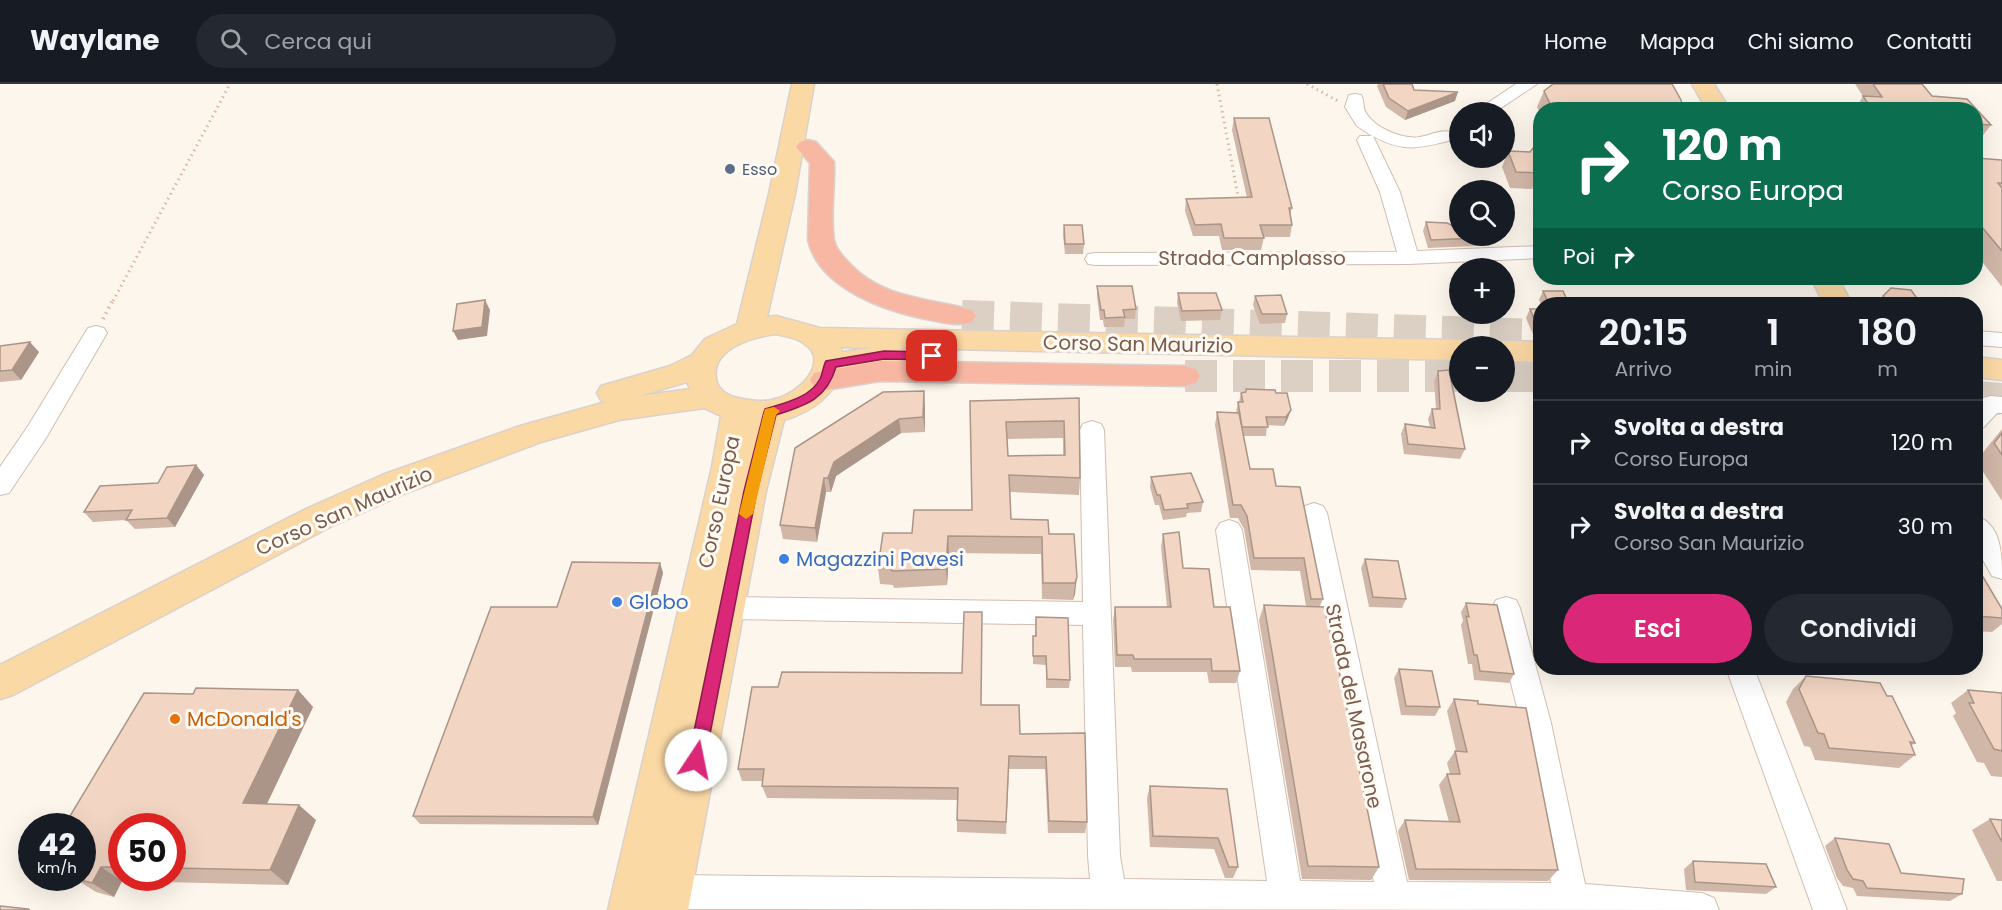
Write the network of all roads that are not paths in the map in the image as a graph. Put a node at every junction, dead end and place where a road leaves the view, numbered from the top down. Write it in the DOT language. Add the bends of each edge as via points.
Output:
graph roads {
  1 [pos="803,84"];
  2 [pos="821,84"];
  3 [pos="1528,84"];
  4 [pos="1703,84"];
  5 [pos="1355,99"];
  6 [pos="1499,102"];
  7 [pos="1714,102"];
  8 [pos="1448,135"];
  9 [pos="1366,140"];
  10 [pos="808,147"];
  11 [pos="1533,252"];
  12 [pos="1408,258"];
  13 [pos="1095,259"];
  14 [pos="962,316"];
  15 [pos="763,327"];
  16 [pos="96,333"];
  17 [pos="816,337"];
  18 [pos="1983,339"];
  19 [pos="2002,340"];
  20 [pos="1449,350"];
  21 [pos="1515,351"];
  22 [pos="1533,352"];
  23 [pos="704,361"];
  24 [pos="1449,366"];
  25 [pos="1515,367"];
  26 [pos="1533,368"];
  27 [pos="1983,368"];
  28 [pos="2002,370"];
  29 [pos="828,372"];
  30 [pos="1185,376"];
  31 [pos="1983,388"];
  32 [pos="2002,389"];
  33 [pos="2002,405"];
  34 [pos="739,407"];
  35 [pos="1983,413"];
  36 [pos="1092,430"];
  37 [pos="0,486"];
  38 [pos="1314,513"];
  39 [pos="1229,530"];
  40 [pos="1983,537"];
  41 [pos="2002,568"];
  42 [pos="727,608"];
  43 [pos="1506,608"];
  44 [pos="1096,614"];
  45 [pos="0,660"];
  46 [pos="1743,675"];
  47 [pos="0,683"];
  48 [pos="1109,895"];
  49 [pos="1394,898"];
  50 [pos="668,901"];
  51 [pos="1014,902"];
  52 [pos="1287,903"];
  53 [pos="1572,905"];
  54 [pos="630,910"];
  55 [pos="1702,910"];
  56 [pos="1830,910"];
  1 -- 15 [label="main road"];
  2 -- 10 [label="main road"];
  3 -- 6 [label="street"];
  4 -- 7 [label="main road"];
  5 -- 8 [label="street" via="1355,110 1362,121 1395,139 1415,143"];
  9 -- 12 [label="street" via="1390,192"];
  10 -- 14 [label="highway" via="822,162 823,248 843,276 880,298 919,310"];
  10 -- 15 [label="main road"];
  11 -- 12 [label="street, Strada Camplasso"];
  12 -- 13 [label="street, Strada Camplasso"];
  15 -- 17 [label="main road" via="798,329"];
  15 -- 23 [label="main road" via="730,336 714,347"];
  16 -- 37 [label="street"];
  17 -- 20 [label="main road, Corso San Maurizio"];
  17 -- 29 [label="main road" via="827,349"];
  18 -- 19 [label="street"];
  21 -- 22 [label="main road"];
  23 -- 34 [label="main road, Corso Europa" via="702,386"];
  23 -- 45 [label="main road, Corso San Maurizio" via="681,373 498,428 391,467 270,522"];
  24 -- 29 [label="main road, Corso San Maurizio" via="884,355"];
  25 -- 26 [label="main road"];
  27 -- 28 [label="main road"];
  29 -- 30 [label="highway"];
  29 -- 34 [label="main road" via="816,391 803,401"];
  31 -- 32 [label="main road"];
  33 -- 35 [label="street" via="1991,404"];
  34 -- 42 [label="main road, Corso Europa" via="750,491"];
  34 -- 47 [label="main road, Corso San Maurizio" via="619,409 531,434 394,484 318,518"];
  34 -- 54 [label="main road, Corso Europa"];
  36 -- 44 [label="street"];
  38 -- 49 [label="street, Strada del Masarone"];
  39 -- 52 [label="street"];
  40 -- 41 [label="street"];
  42 -- 44 [label="street"];
  42 -- 50 [label="main road, Corso Europa"];
  43 -- 53 [label="street" via="1536,723"];
  44 -- 48 [label="street" via="1104,856"];
  46 -- 56 [label="street"];
  48 -- 51 [label="street"];
  48 -- 52 [label="street"];
  49 -- 52 [label="street"];
  49 -- 53 [label="street"];
  50 -- 51 [label="street"];
  53 -- 55 [label="street"];
}
